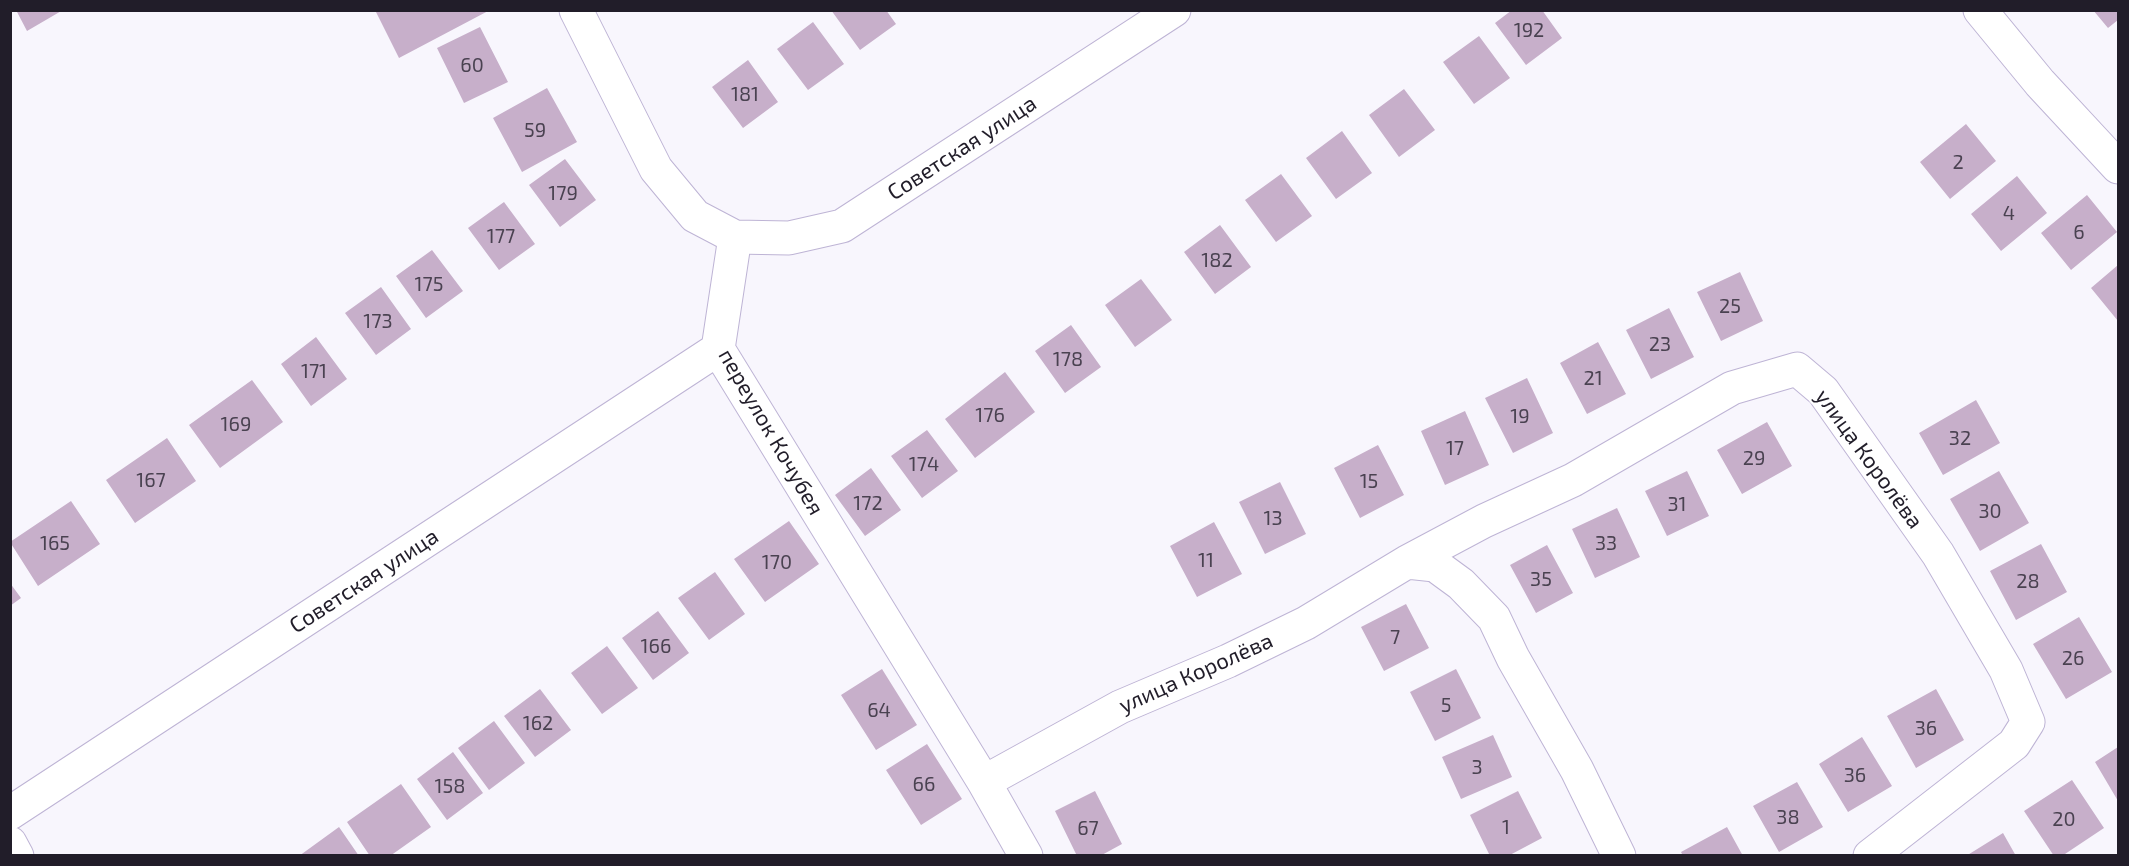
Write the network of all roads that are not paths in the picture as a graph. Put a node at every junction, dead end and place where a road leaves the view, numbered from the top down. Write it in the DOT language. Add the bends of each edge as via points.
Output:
graph roads {
  1 [pos="576,10"];
  2 [pos="1174,10"];
  3 [pos="1980,10"];
  4 [pos="2118,166"];
  5 [pos="735,237"];
  6 [pos="718,349"];
  7 [pos="1407,562"];
  8 [pos="984,782"];
  9 [pos="10,813"];
  10 [pos="10,843"];
  11 [pos="17,855"];
  12 [pos="1026,855"];
  13 [pos="1619,855"];
  14 [pos="1870,855"];
  1 -- 5 [label="street" via="656,169 695,216"];
  2 -- 5 [label="street, Советская улица" via="842,226 789,238"];
  3 -- 4 [label="street" via="2040,83"];
  5 -- 6 [label="street, переулок Кочубея"];
  6 -- 8 [label="street, переулок Кочубея"];
  6 -- 9 [label="street, Советская улица"];
  7 -- 8 [label="street, улица Королёва" via="1306,623 1120,707"];
  7 -- 13 [label="street" via="1435,566 1461,584 1494,618"];
  7 -- 14 [label="street, улица Королёва" via="1573,480 1732,388 1797,369 1822,392 1938,554 2006,670 2028,722 2014,744"];
  8 -- 12 [label="street, переулок Кочубея"];
  10 -- 11 [label="street"];
}
